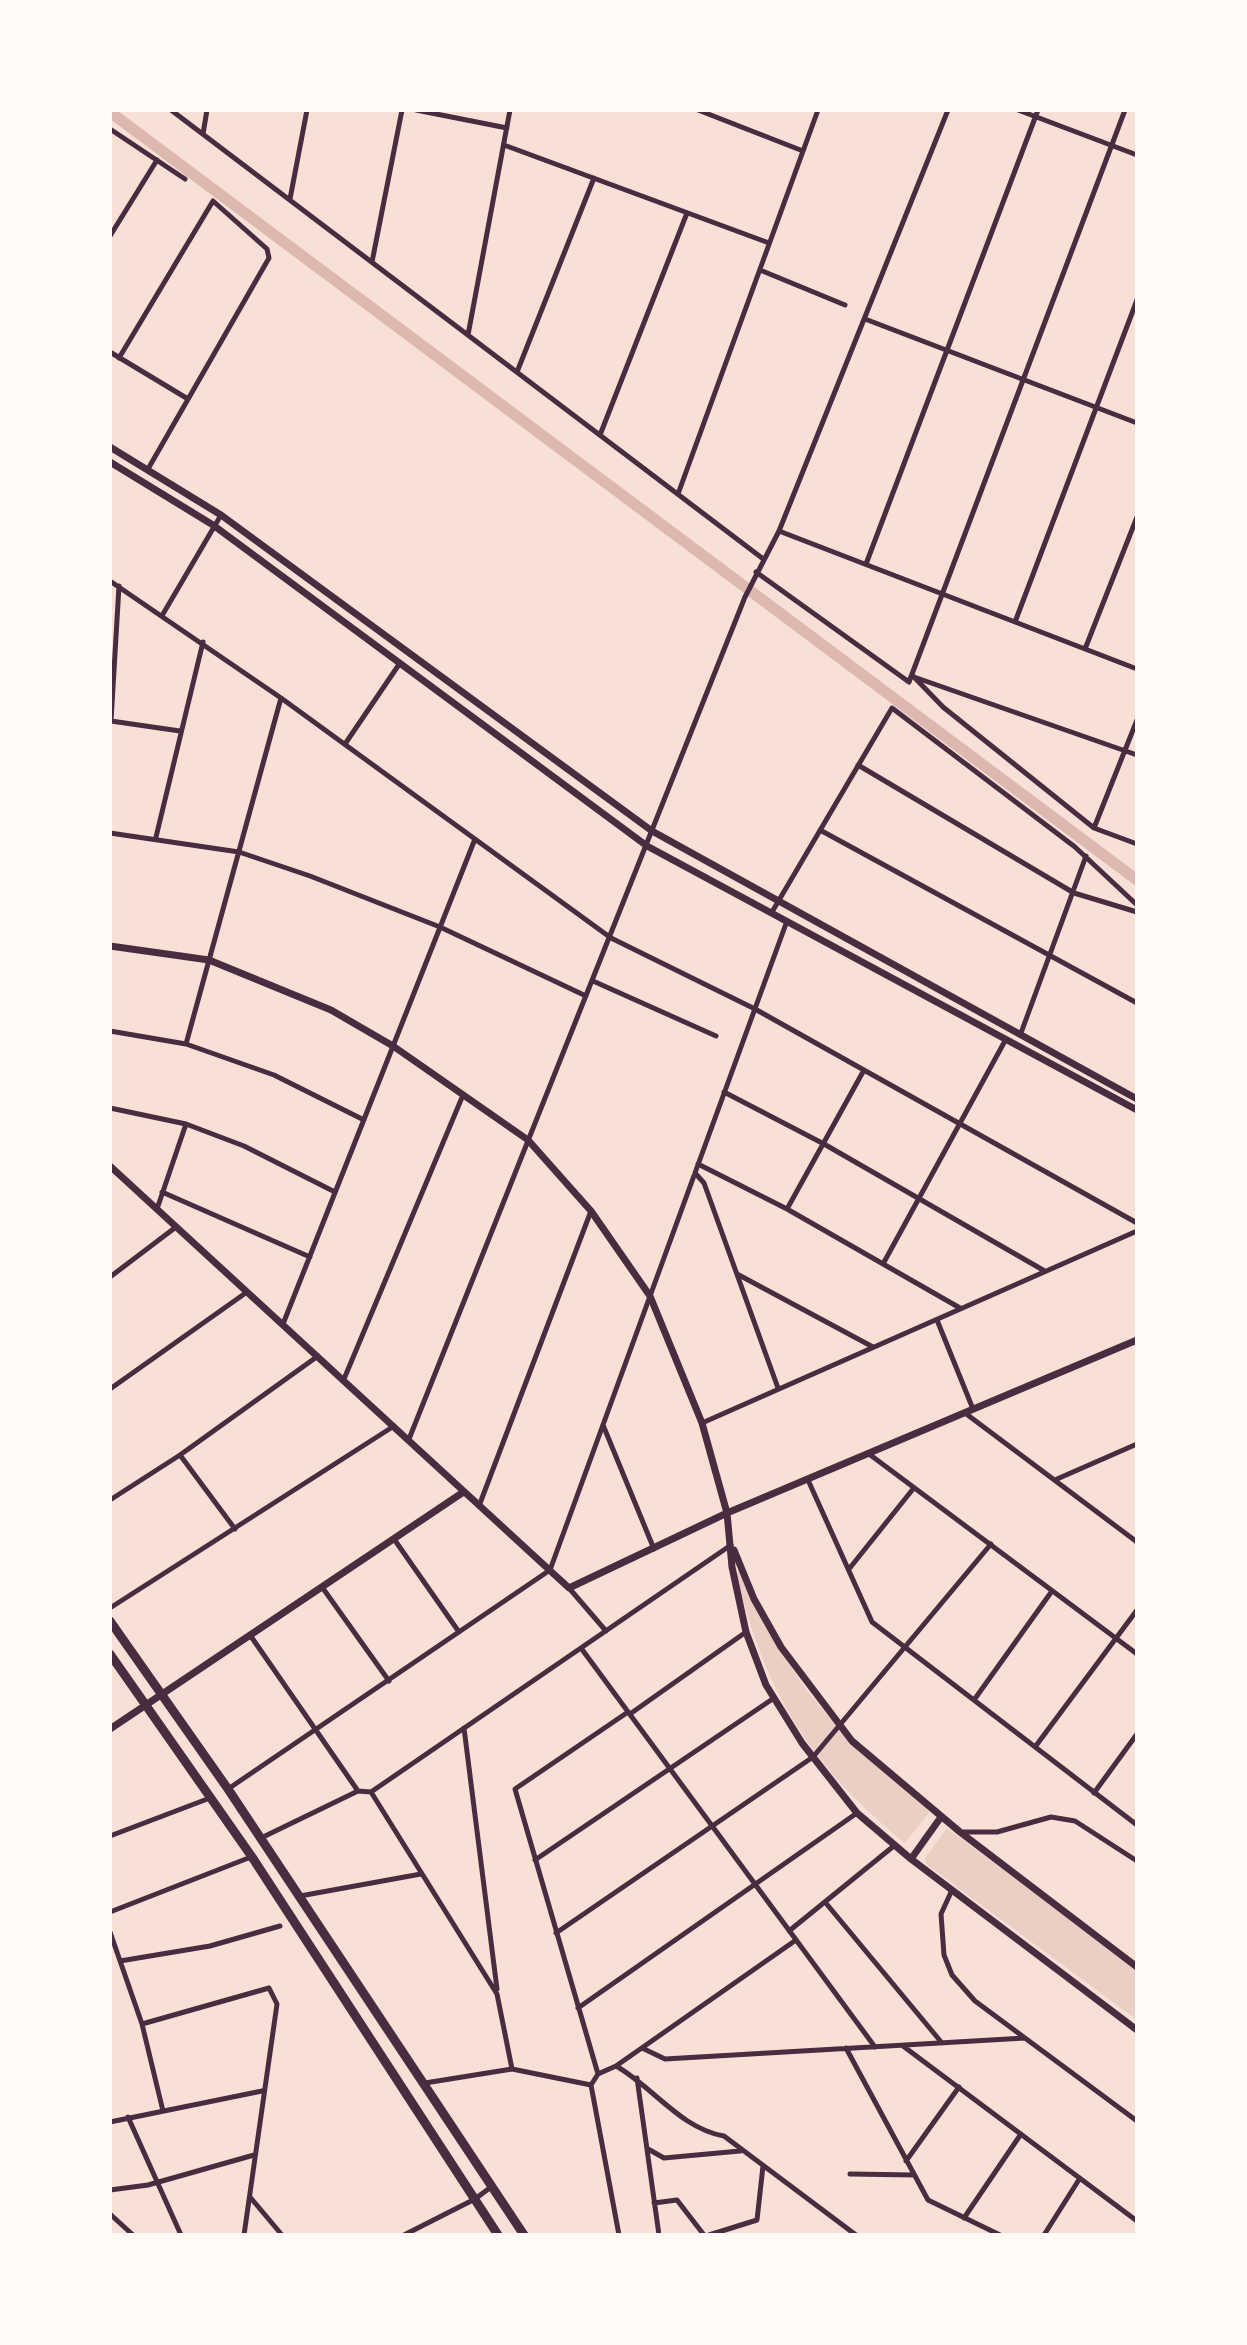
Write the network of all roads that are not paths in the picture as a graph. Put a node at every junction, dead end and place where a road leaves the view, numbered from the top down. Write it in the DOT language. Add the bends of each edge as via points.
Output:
graph roads {
  1 [pos="171,110"];
  2 [pos="207,110"];
  3 [pos="307,110"];
  4 [pos="402,110"];
  5 [pos="416,110"];
  6 [pos="510,110"];
  7 [pos="698,110"];
  8 [pos="818,110"];
  9 [pos="948,110"];
  10 [pos="1018,110"];
  11 [pos="1125,110"];
  12 [pos="1037,113"];
  13 [pos="507,128"];
  14 [pos="110,129"];
  15 [pos="203,134"];
  16 [pos="504,145"];
  17 [pos="1112,145"];
  18 [pos="803,151"];
  19 [pos="1137,155"];
  20 [pos="157,160"];
  21 [pos="594,178"];
  22 [pos="185,179"];
  23 [pos="290,200"];
  24 [pos="687,213"];
  25 [pos="112,227"];
  26 [pos="110,236"];
  27 [pos="769,243"];
  28 [pos="372,262"];
  29 [pos="760,270"];
  30 [pos="1137,300"];
  31 [pos="845,305"];
  32 [pos="865,319"];
  33 [pos="468,335"];
  34 [pos="947,350"];
  35 [pos="110,352"];
  36 [pos="119,358"];
  37 [pos="517,372"];
  38 [pos="1025,380"];
  39 [pos="189,399"];
  40 [pos="1096,407"];
  41 [pos="1137,423"];
  42 [pos="600,435"];
  43 [pos="110,447"];
  44 [pos="110,462"];
  45 [pos="148,469"];
  46 [pos="678,494"];
  47 [pos="221,515"];
  48 [pos="1137,517"];
  49 [pos="213,525"];
  50 [pos="779,531"];
  51 [pos="762,558"];
  52 [pos="866,564"];
  53 [pos="756,572"];
  54 [pos="110,581"];
  55 [pos="119,586"];
  56 [pos="945,595"];
  57 [pos="163,614"];
  58 [pos="1015,622"];
  59 [pos="203,642"];
  60 [pos="1085,649"];
  61 [pos="401,662"];
  62 [pos="1137,669"];
  63 [pos="913,676"];
  64 [pos="281,698"];
  65 [pos="1137,720"];
  66 [pos="110,721"];
  67 [pos="181,731"];
  68 [pos="345,744"];
  69 [pos="1125,751"];
  70 [pos="1137,755"];
  71 [pos="858,765"];
  72 [pos="1094,828"];
  73 [pos="820,830"];
  74 [pos="652,831"];
  75 [pos="110,833"];
  76 [pos="156,837"];
  77 [pos="475,839"];
  78 [pos="1137,844"];
  79 [pos="647,846"];
  80 [pos="239,852"];
  81 [pos="1086,856"];
  82 [pos="1074,893"];
  83 [pos="779,900"];
  84 [pos="1137,905"];
  85 [pos="772,912"];
  86 [pos="1137,912"];
  87 [pos="787,920"];
  88 [pos="440,927"];
  89 [pos="611,938"];
  90 [pos="110,946"];
  91 [pos="1049,955"];
  92 [pos="209,960"];
  93 [pos="593,981"];
  94 [pos="586,996"];
  95 [pos="1137,1003"];
  96 [pos="755,1009"];
  97 [pos="110,1031"];
  98 [pos="1021,1033"];
  99 [pos="716,1036"];
  100 [pos="1006,1039"];
  101 [pos="186,1044"];
  102 [pos="393,1046"];
  103 [pos="864,1070"];
  104 [pos="724,1092"];
  105 [pos="463,1095"];
  106 [pos="1137,1099"];
  107 [pos="110,1108"];
  108 [pos="1137,1110"];
  109 [pos="364,1120"];
  110 [pos="186,1124"];
  111 [pos="959,1125"];
  112 [pos="528,1140"];
  113 [pos="824,1144"];
  114 [pos="698,1164"];
  115 [pos="110,1166"];
  116 [pos="695,1173"];
  117 [pos="162,1192"];
  118 [pos="335,1192"];
  119 [pos="919,1199"];
  120 [pos="787,1209"];
  121 [pos="156,1210"];
  122 [pos="591,1211"];
  123 [pos="1137,1223"];
  124 [pos="176,1227"];
  125 [pos="1137,1231"];
  126 [pos="310,1257"];
  127 [pos="883,1264"];
  128 [pos="1044,1271"];
  129 [pos="737,1274"];
  130 [pos="110,1277"];
  131 [pos="247,1292"];
  132 [pos="650,1296"];
  133 [pos="961,1309"];
  134 [pos="937,1320"];
  135 [pos="283,1324"];
  136 [pos="1137,1340"];
  137 [pos="874,1347"];
  138 [pos="318,1356"];
  139 [pos="344,1379"];
  140 [pos="778,1388"];
  141 [pos="110,1389"];
  142 [pos="973,1409"];
  143 [pos="965,1413"];
  144 [pos="702,1423"];
  145 [pos="603,1424"];
  146 [pos="394,1425"];
  147 [pos="409,1439"];
  148 [pos="1137,1444"];
  149 [pos="869,1454"];
  150 [pos="180,1455"];
  151 [pos="1057,1479"];
  152 [pos="808,1480"];
  153 [pos="913,1489"];
  154 [pos="462,1493"];
  155 [pos="110,1500"];
  156 [pos="479,1507"];
  157 [pos="727,1513"];
  158 [pos="235,1529"];
  159 [pos="394,1539"];
  160 [pos="1137,1542"];
  161 [pos="732,1544"];
  162 [pos="991,1544"];
  163 [pos="654,1549"];
  164 [pos="849,1569"];
  165 [pos="550,1570"];
  166 [pos="322,1587"];
  167 [pos="569,1588"];
  168 [pos="1052,1591"];
  169 [pos="110,1608"];
  170 [pos="1137,1610"];
  171 [pos="110,1621"];
  172 [pos="606,1631"];
  173 [pos="459,1632"];
  174 [pos="746,1632"];
  175 [pos="250,1635"];
  176 [pos="1116,1638"];
  177 [pos="581,1648"];
  178 [pos="906,1648"];
  179 [pos="110,1654"];
  180 [pos="1137,1654"];
  181 [pos="389,1681"];
  182 [pos="163,1694"];
  183 [pos="774,1698"];
  184 [pos="974,1700"];
  185 [pos="147,1705"];
  186 [pos="629,1713"];
  187 [pos="464,1728"];
  188 [pos="840,1728"];
  189 [pos="110,1729"];
  190 [pos="316,1731"];
  191 [pos="1137,1734"];
  192 [pos="1035,1747"];
  193 [pos="813,1757"];
  194 [pos="670,1769"];
  195 [pos="228,1789"];
  196 [pos="358,1791"];
  197 [pos="371,1792"];
  198 [pos="1094,1793"];
  199 [pos="211,1798"];
  200 [pos="857,1813"];
  201 [pos="941,1817"];
  202 [pos="1137,1825"];
  203 [pos="712,1826"];
  204 [pos="960,1832"];
  205 [pos="110,1836"];
  206 [pos="261,1838"];
  207 [pos="895,1845"];
  208 [pos="252,1857"];
  209 [pos="911,1859"];
  210 [pos="535,1860"];
  211 [pos="1137,1861"];
  212 [pos="421,1874"];
  213 [pos="755,1885"];
  214 [pos="952,1890"];
  215 [pos="300,1896"];
  216 [pos="825,1902"];
  217 [pos="110,1912"];
  218 [pos="280,1926"];
  219 [pos="789,1931"];
  220 [pos="110,1932"];
  221 [pos="556,1933"];
  222 [pos="796,1940"];
  223 [pos="120,1961"];
  224 [pos="1137,1967"];
  225 [pos="497,1994"];
  226 [pos="578,2008"];
  227 [pos="142,2024"];
  228 [pos="1137,2030"];
  229 [pos="1025,2038"];
  230 [pos="942,2043"];
  231 [pos="903,2045"];
  232 [pos="875,2047"];
  233 [pos="642,2048"];
  234 [pos="846,2048"];
  235 [pos="616,2066"];
  236 [pos="512,2069"];
  237 [pos="598,2074"];
  238 [pos="637,2078"];
  239 [pos="424,2083"];
  240 [pos="591,2085"];
  241 [pos="959,2087"];
  242 [pos="262,2091"];
  243 [pos="163,2111"];
  244 [pos="128,2117"];
  245 [pos="1137,2121"];
  246 [pos="110,2122"];
  247 [pos="1021,2134"];
  248 [pos="647,2148"];
  249 [pos="740,2151"];
  250 [pos="254,2155"];
  251 [pos="906,2161"];
  252 [pos="763,2166"];
  253 [pos="850,2174"];
  254 [pos="914,2175"];
  255 [pos="1080,2178"];
  256 [pos="157,2182"];
  257 [pos="492,2186"];
  258 [pos="110,2190"];
  259 [pos="249,2196"];
  260 [pos="475,2199"];
  261 [pos="654,2203"];
  262 [pos="110,2214"];
  263 [pos="964,2218"];
  264 [pos="1137,2221"];
  265 [pos="133,2235"];
  266 [pos="181,2235"];
  267 [pos="244,2235"];
  268 [pos="282,2235"];
  269 [pos="404,2235"];
  270 [pos="498,2235"];
  271 [pos="524,2235"];
  272 [pos="619,2235"];
  273 [pos="659,2235"];
  274 [pos="707,2235"];
  275 [pos="856,2235"];
  276 [pos="1000,2235"];
  277 [pos="1044,2235"];
  1 -- 15 [label="street"];
  2 -- 15 [label="street"];
  3 -- 23 [label="street"];
  4 -- 28 [label="street"];
  5 -- 13 [label="street"];
  6 -- 13 [label="street"];
  7 -- 18 [label="street"];
  8 -- 18 [label="street"];
  9 -- 32 [label="street"];
  10 -- 12 [label="street"];
  11 -- 17 [label="street"];
  12 -- 17 [label="street"];
  12 -- 34 [label="street"];
  13 -- 16 [label="street"];
  14 -- 20 [label="street"];
  15 -- 23 [label="street"];
  16 -- 21 [label="street"];
  16 -- 33 [label="street"];
  17 -- 19 [label="street"];
  17 -- 38 [label="street"];
  18 -- 27 [label="street"];
  20 -- 22 [label="street"];
  20 -- 25 [label="street"];
  21 -- 24 [label="street"];
  21 -- 37 [label="street"];
  23 -- 28 [label="street"];
  24 -- 27 [label="street"];
  24 -- 42 [label="street"];
  25 -- 26 [label="street"];
  27 -- 29 [label="street"];
  28 -- 33 [label="street"];
  29 -- 31 [label="street"];
  29 -- 46 [label="street"];
  30 -- 40 [label="street"];
  32 -- 34 [label="street"];
  32 -- 50 [label="street"];
  33 -- 37 [label="street"];
  34 -- 38 [label="street"];
  34 -- 52 [label="street"];
  35 -- 36 [label="street"];
  36 -- 39 [label="street"];
  36 -- 39 [label="street" via="213,201 270,254"];
  37 -- 42 [label="street"];
  38 -- 40 [label="street"];
  38 -- 56 [label="street"];
  39 -- 45 [label="street"];
  40 -- 41 [label="street"];
  40 -- 58 [label="street"];
  42 -- 46 [label="street"];
  43 -- 45 [label="street"];
  44 -- 49 [label="street"];
  45 -- 47 [label="street"];
  46 -- 51 [label="street"];
  47 -- 49 [label="street"];
  47 -- 74 [label="street"];
  48 -- 60 [label="street"];
  49 -- 57 [label="street"];
  49 -- 61 [label="street"];
  50 -- 51 [label="street"];
  50 -- 52 [label="street"];
  51 -- 53 [label="street"];
  52 -- 56 [label="street"];
  53 -- 63 [label="street" via="909,682"];
  53 -- 74 [label="street"];
  54 -- 55 [label="street"];
  55 -- 57 [label="street"];
  55 -- 66 [label="street"];
  56 -- 58 [label="street"];
  56 -- 63 [label="street"];
  57 -- 59 [label="street"];
  58 -- 60 [label="street"];
  59 -- 64 [label="street"];
  59 -- 67 [label="street"];
  60 -- 62 [label="street"];
  61 -- 68 [label="street"];
  61 -- 79 [label="street"];
  63 -- 69 [label="street"];
  63 -- 72 [label="street" via="943,707"];
  64 -- 68 [label="street"];
  64 -- 80 [label="street"];
  65 -- 69 [label="street"];
  66 -- 67 [label="street"];
  67 -- 76 [label="street"];
  68 -- 77 [label="street"];
  69 -- 70 [label="street"];
  69 -- 72 [label="street"];
  71 -- 73 [label="street"];
  71 -- 81 [label="street" via="892,708"];
  71 -- 82 [label="street"];
  72 -- 78 [label="street"];
  73 -- 83 [label="street"];
  73 -- 91 [label="street"];
  74 -- 79 [label="street"];
  74 -- 83 [label="street"];
  75 -- 76 [label="street"];
  76 -- 80 [label="street"];
  77 -- 88 [label="street"];
  77 -- 89 [label="street"];
  79 -- 85 [label="street"];
  79 -- 89 [label="street"];
  80 -- 88 [label="street"];
  80 -- 92 [label="street"];
  81 -- 82 [label="street"];
  81 -- 84 [label="street"];
  82 -- 86 [label="street"];
  82 -- 91 [label="street"];
  83 -- 85 [label="street"];
  83 -- 98 [label="street"];
  85 -- 87 [label="street"];
  87 -- 96 [label="street"];
  87 -- 100 [label="street"];
  88 -- 94 [label="street"];
  88 -- 102 [label="street"];
  89 -- 93 [label="street"];
  89 -- 96 [label="street"];
  90 -- 92 [label="street"];
  91 -- 95 [label="street"];
  91 -- 98 [label="street"];
  92 -- 101 [label="street"];
  92 -- 102 [label="street" via="331,1010"];
  93 -- 94 [label="street"];
  93 -- 99 [label="street"];
  94 -- 112 [label="street"];
  96 -- 103 [label="street"];
  96 -- 104 [label="street"];
  97 -- 101 [label="street"];
  98 -- 106 [label="street"];
  100 -- 108 [label="street"];
  100 -- 111 [label="street"];
  101 -- 109 [label="street" via="274,1075"];
  102 -- 105 [label="street"];
  102 -- 109 [label="street"];
  103 -- 111 [label="street"];
  103 -- 113 [label="street"];
  104 -- 113 [label="street"];
  104 -- 114 [label="street"];
  105 -- 112 [label="street"];
  105 -- 139 [label="street"];
  107 -- 110 [label="street"];
  109 -- 118 [label="street"];
  110 -- 117 [label="street"];
  110 -- 118 [label="street" via="244,1146"];
  111 -- 119 [label="street"];
  111 -- 123 [label="street"];
  112 -- 122 [label="street"];
  112 -- 147 [label="street"];
  113 -- 119 [label="street"];
  113 -- 120 [label="street"];
  114 -- 116 [label="street"];
  114 -- 120 [label="street"];
  115 -- 121 [label="street"];
  116 -- 129 [label="street" via="704,1183"];
  116 -- 132 [label="street"];
  117 -- 121 [label="street"];
  117 -- 126 [label="street"];
  118 -- 126 [label="street"];
  119 -- 127 [label="street"];
  119 -- 128 [label="street"];
  120 -- 127 [label="street"];
  121 -- 124 [label="street"];
  122 -- 132 [label="street"];
  122 -- 156 [label="street"];
  124 -- 130 [label="street"];
  124 -- 131 [label="street"];
  125 -- 128 [label="street"];
  126 -- 135 [label="street"];
  127 -- 133 [label="street"];
  128 -- 133 [label="street"];
  129 -- 137 [label="street"];
  129 -- 140 [label="street"];
  131 -- 135 [label="street"];
  131 -- 141 [label="street"];
  132 -- 144 [label="street"];
  132 -- 145 [label="street"];
  133 -- 134 [label="street"];
  134 -- 137 [label="street"];
  134 -- 142 [label="street"];
  135 -- 138 [label="street"];
  136 -- 142 [label="street"];
  137 -- 140 [label="street"];
  138 -- 139 [label="street"];
  138 -- 150 [label="street"];
  139 -- 146 [label="street"];
  140 -- 144 [label="street"];
  142 -- 143 [label="street"];
  143 -- 149 [label="street"];
  143 -- 151 [label="street"];
  144 -- 157 [label="street"];
  145 -- 163 [label="street"];
  145 -- 165 [label="street"];
  146 -- 147 [label="street"];
  146 -- 158 [label="street"];
  147 -- 154 [label="street"];
  148 -- 151 [label="street"];
  149 -- 152 [label="street"];
  149 -- 153 [label="street"];
  150 -- 155 [label="street"];
  150 -- 158 [label="street"];
  151 -- 160 [label="street"];
  152 -- 157 [label="street"];
  152 -- 164 [label="street"];
  153 -- 162 [label="street"];
  153 -- 164 [label="street"];
  154 -- 156 [label="street"];
  154 -- 159 [label="street"];
  156 -- 165 [label="street"];
  157 -- 161 [label="street"];
  157 -- 163 [label="street"];
  158 -- 169 [label="street"];
  159 -- 166 [label="street"];
  159 -- 173 [label="street"];
  161 -- 172 [label="street"];
  161 -- 174 [label="street"];
  161 -- 188 [label="street" via="781,1647"];
  162 -- 168 [label="street"];
  162 -- 178 [label="street"];
  163 -- 167 [label="street"];
  164 -- 178 [label="street" via="872,1622"];
  165 -- 167 [label="street"];
  165 -- 173 [label="street"];
  166 -- 175 [label="street"];
  166 -- 181 [label="street"];
  167 -- 172 [label="street"];
  168 -- 176 [label="street"];
  168 -- 184 [label="street"];
  170 -- 176 [label="street"];
  171 -- 182 [label="highway"];
  172 -- 177 [label="street"];
  173 -- 181 [label="street"];
  174 -- 183 [label="street"];
  174 -- 186 [label="street"];
  175 -- 182 [label="street"];
  175 -- 190 [label="street"];
  176 -- 180 [label="street"];
  176 -- 192 [label="street"];
  177 -- 186 [label="street"];
  177 -- 187 [label="street"];
  178 -- 184 [label="street"];
  178 -- 188 [label="street"];
  179 -- 185 [label="highway"];
  181 -- 190 [label="street"];
  182 -- 185 [label="street"];
  182 -- 195 [label="highway"];
  183 -- 193 [label="street"];
  183 -- 194 [label="street"];
  184 -- 192 [label="street"];
  185 -- 189 [label="street"];
  185 -- 199 [label="highway"];
  186 -- 194 [label="street"];
  186 -- 210 [label="street" via="515,1789"];
  187 -- 197 [label="street"];
  187 -- 225 [label="street"];
  188 -- 193 [label="street"];
  188 -- 201 [label="street"];
  190 -- 195 [label="street"];
  190 -- 196 [label="street"];
  191 -- 198 [label="street"];
  192 -- 198 [label="street"];
  193 -- 200 [label="street"];
  193 -- 203 [label="street"];
  194 -- 203 [label="street"];
  194 -- 210 [label="street"];
  195 -- 206 [label="highway"];
  196 -- 197 [label="street"];
  196 -- 206 [label="street"];
  197 -- 212 [label="street"];
  198 -- 202 [label="street"];
  199 -- 205 [label="street"];
  199 -- 208 [label="highway"];
  200 -- 207 [label="street"];
  200 -- 213 [label="street"];
  201 -- 204 [label="street"];
  201 -- 209 [label="street"];
  203 -- 213 [label="street"];
  203 -- 221 [label="street"];
  204 -- 211 [label="street" via="997,1832 1029,1821 1063,1819 1075,1821"];
  204 -- 224 [label="street"];
  206 -- 215 [label="highway"];
  207 -- 209 [label="street"];
  207 -- 216 [label="street"];
  208 -- 217 [label="street"];
  208 -- 260 [label="highway"];
  209 -- 214 [label="street"];
  210 -- 221 [label="street"];
  212 -- 215 [label="street"];
  212 -- 225 [label="street"];
  213 -- 219 [label="street"];
  213 -- 226 [label="street"];
  214 -- 228 [label="street"];
  214 -- 229 [label="street" via="941,1914 944,1955 952,1975 975,2001"];
  215 -- 239 [label="highway"];
  216 -- 219 [label="street"];
  216 -- 230 [label="street"];
  218 -- 223 [label="street" via="210,1946"];
  219 -- 222 [label="street"];
  220 -- 223 [label="street"];
  221 -- 226 [label="street"];
  222 -- 232 [label="street"];
  222 -- 233 [label="street"];
  223 -- 227 [label="street"];
  225 -- 236 [label="street"];
  226 -- 237 [label="street"];
  227 -- 242 [label="street" via="269,1988 277,2004"];
  227 -- 243 [label="street"];
  229 -- 230 [label="street"];
  229 -- 245 [label="street"];
  230 -- 231 [label="street"];
  231 -- 232 [label="street"];
  231 -- 241 [label="street"];
  232 -- 234 [label="street"];
  233 -- 234 [label="street" via="665,2059"];
  233 -- 235 [label="street"];
  234 -- 251 [label="street"];
  235 -- 237 [label="street"];
  235 -- 238 [label="street"];
  236 -- 239 [label="street"];
  236 -- 240 [label="street"];
  237 -- 240 [label="street"];
  238 -- 248 [label="street"];
  238 -- 249 [label="street" via="674,2112 724,2136"];
  239 -- 257 [label="highway"];
  240 -- 272 [label="street"];
  241 -- 247 [label="street"];
  241 -- 251 [label="street"];
  242 -- 243 [label="street"];
  242 -- 250 [label="street"];
  243 -- 244 [label="street"];
  244 -- 246 [label="street"];
  244 -- 256 [label="street"];
  247 -- 255 [label="street"];
  247 -- 263 [label="street"];
  248 -- 249 [label="street" via="664,2158"];
  248 -- 261 [label="street"];
  249 -- 252 [label="street"];
  250 -- 256 [label="street"];
  250 -- 259 [label="street"];
  251 -- 254 [label="street"];
  252 -- 274 [label="street" via="757,2220"];
  252 -- 275 [label="street"];
  253 -- 254 [label="street"];
  254 -- 263 [label="street" via="928,2200"];
  255 -- 264 [label="street"];
  255 -- 277 [label="street"];
  256 -- 258 [label="street"];
  256 -- 266 [label="street"];
  257 -- 260 [label="street"];
  257 -- 271 [label="highway"];
  259 -- 267 [label="street"];
  259 -- 268 [label="street"];
  260 -- 269 [label="street"];
  260 -- 270 [label="highway"];
  261 -- 273 [label="street"];
  261 -- 274 [label="street" via="677,2200"];
  262 -- 265 [label="street"];
  263 -- 276 [label="street"];
}
